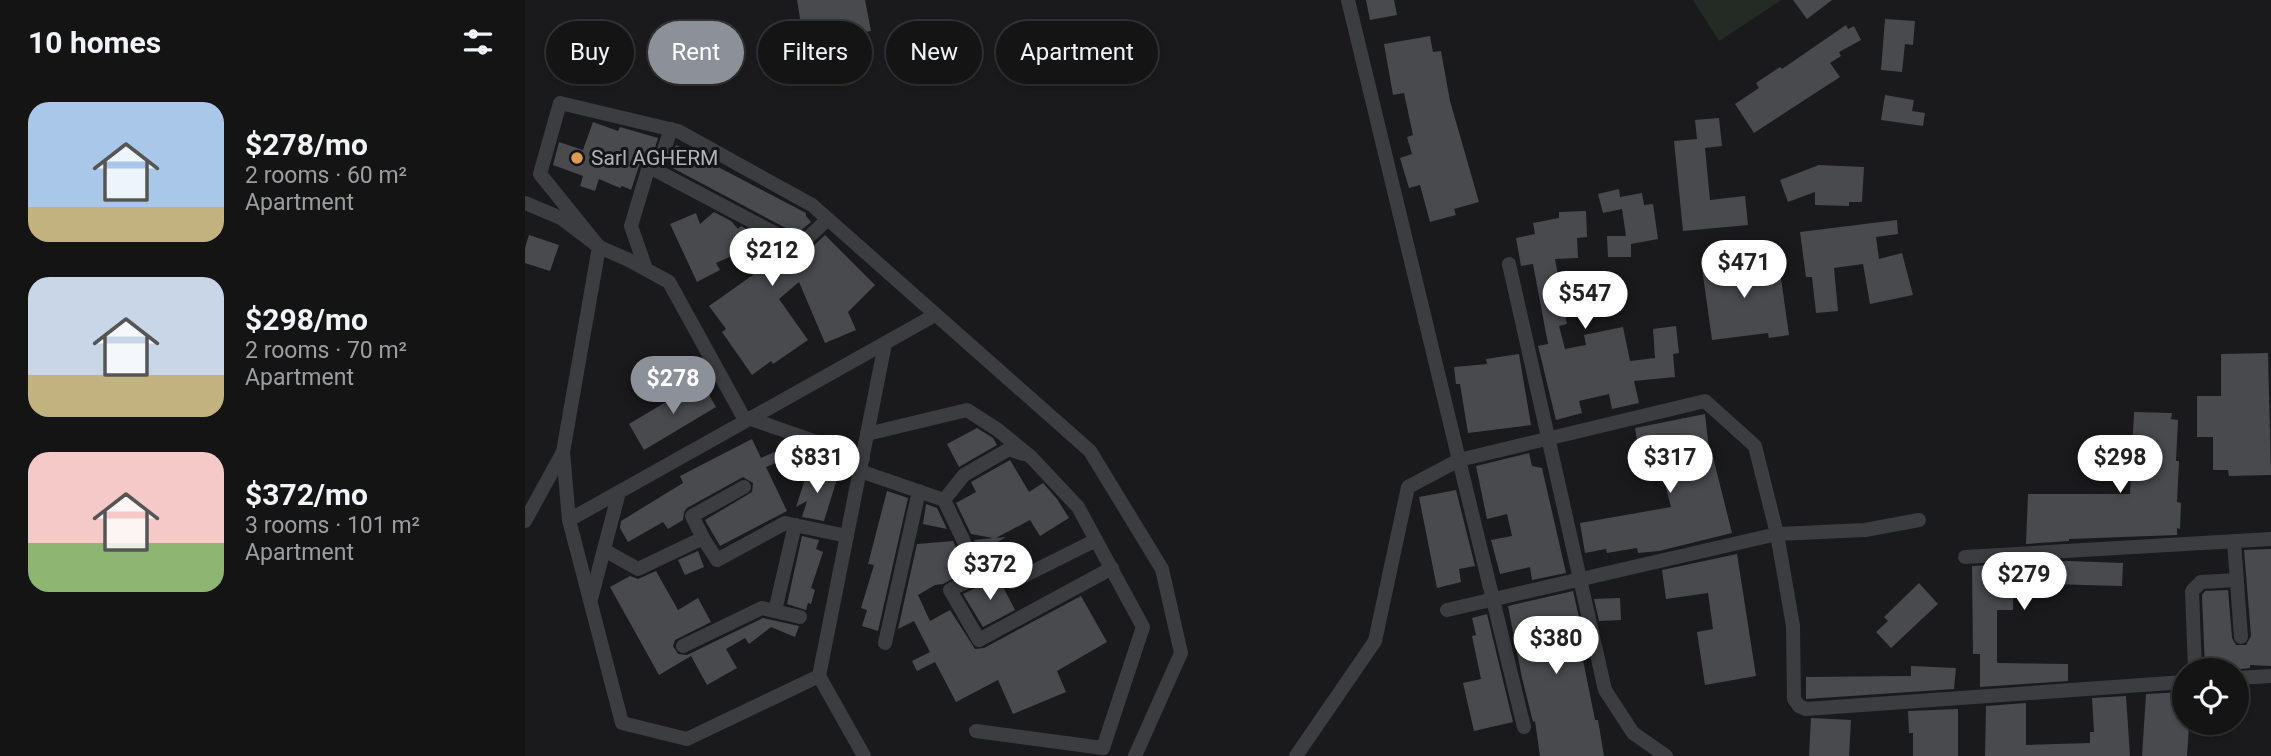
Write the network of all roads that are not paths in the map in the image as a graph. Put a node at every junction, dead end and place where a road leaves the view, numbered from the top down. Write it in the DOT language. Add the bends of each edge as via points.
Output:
graph roads {
  1 [pos="1348,0"];
  2 [pos="671,130"];
  3 [pos="657,171"];
  4 [pos="525,203"];
  5 [pos="828,219"];
  6 [pos="599,247"];
  7 [pos="1510,264"];
  8 [pos="646,269"];
  9 [pos="935,315"];
  10 [pos="885,344"];
  11 [pos="747,419"];
  12 [pos="867,434"];
  13 [pos="1548,438"];
  14 [pos="563,452"];
  15 [pos="1031,457"];
  16 [pos="1459,460"];
  17 [pos="861,464"];
  18 [pos="744,487"];
  19 [pos="919,491"];
  20 [pos="619,492"];
  21 [pos="944,500"];
  22 [pos="569,520"];
  23 [pos="1919,520"];
  24 [pos="525,521"];
  25 [pos="795,525"];
  26 [pos="1777,534"];
  27 [pos="847,536"];
  28 [pos="703,538"];
  29 [pos="2271,539"];
  30 [pos="1096,540"];
  31 [pos="2234,541"];
  32 [pos="604,550"];
  33 [pos="1965,557"];
  34 [pos="1112,568"];
  35 [pos="980,575"];
  36 [pos="1580,579"];
  37 [pos="2237,580"];
  38 [pos="1492,599"];
  39 [pos="591,602"];
  40 [pos="1447,610"];
  41 [pos="775,611"];
  42 [pos="800,617"];
  43 [pos="2241,637"];
  44 [pos="885,643"];
  45 [pos="683,646"];
  46 [pos="2195,658"];
  47 [pos="819,676"];
  48 [pos="2271,676"];
  49 [pos="2249,677"];
  50 [pos="2172,683"];
  51 [pos="1524,727"];
  52 [pos="976,731"];
  53 [pos="864,756"];
  54 [pos="1135,756"];
  55 [pos="1296,756"];
  56 [pos="1666,756"];
  1 -- 16 [label="street"];
  2 -- 3 [label="street"];
  2 -- 5 [label="street" via="812,205"];
  2 -- 6 [label="street" via="560,103 540,174"];
  3 -- 5 [label="street" via="799,246"];
  3 -- 8 [label="street" via="649,166 631,226"];
  4 -- 6 [label="street" via="561,218"];
  5 -- 9 [label="street"];
  6 -- 8 [label="street"];
  6 -- 14 [label="street"];
  7 -- 13 [label="street"];
  8 -- 11 [label="street" via="669,282"];
  9 -- 10 [label="street"];
  9 -- 54 [label="street" via="1090,451 1162,569 1181,653"];
  10 -- 11 [label="street"];
  10 -- 12 [label="street"];
  11 -- 17 [label="street"];
  11 -- 20 [label="street"];
  12 -- 15 [label="street" via="967,410"];
  12 -- 17 [label="street"];
  13 -- 16 [label="street"];
  13 -- 26 [label="street" via="1705,401 1755,446"];
  13 -- 36 [label="street"];
  14 -- 22 [label="street"];
  14 -- 24 [label="street"];
  15 -- 21 [label="street" via="1009,449 964,475"];
  15 -- 30 [label="street" via="1078,507"];
  16 -- 38 [label="street"];
  16 -- 55 [label="street" via="1408,487 1375,640"];
  17 -- 19 [label="street"];
  17 -- 27 [label="street"];
  18 -- 28 [label="street" via="692,516"];
  19 -- 21 [label="street"];
  19 -- 44 [label="street"];
  20 -- 22 [label="street"];
  20 -- 32 [label="street"];
  21 -- 35 [label="street"];
  22 -- 39 [label="street"];
  23 -- 26 [label="street" via="1865,530"];
  25 -- 27 [label="street"];
  25 -- 28 [label="street" via="785,523 717,560"];
  25 -- 41 [label="street"];
  26 -- 36 [label="street"];
  26 -- 50 [label="street" via="1794,626 1794,698 1802,708"];
  27 -- 47 [label="street"];
  28 -- 32 [label="street" via="638,569"];
  29 -- 31 [label="street"];
  30 -- 34 [label="street"];
  30 -- 35 [label="street" via="1012,582 1003,564"];
  31 -- 33 [label="street"];
  31 -- 37 [label="street"];
  32 -- 39 [label="street"];
  34 -- 35 [label="street" via="978,640 950,590"];
  34 -- 52 [label="street" via="1143,627 1103,748"];
  36 -- 38 [label="street"];
  36 -- 56 [label="street" via="1605,691 1633,733"];
  37 -- 43 [label="street"];
  37 -- 46 [label="street" via="2201,582 2192,591"];
  38 -- 40 [label="street"];
  38 -- 51 [label="street"];
  39 -- 47 [label="street" via="622,723 687,740"];
  41 -- 42 [label="street"];
  41 -- 45 [label="street" via="761,608"];
  47 -- 53 [label="street"];
  48 -- 49 [label="street"];
}
